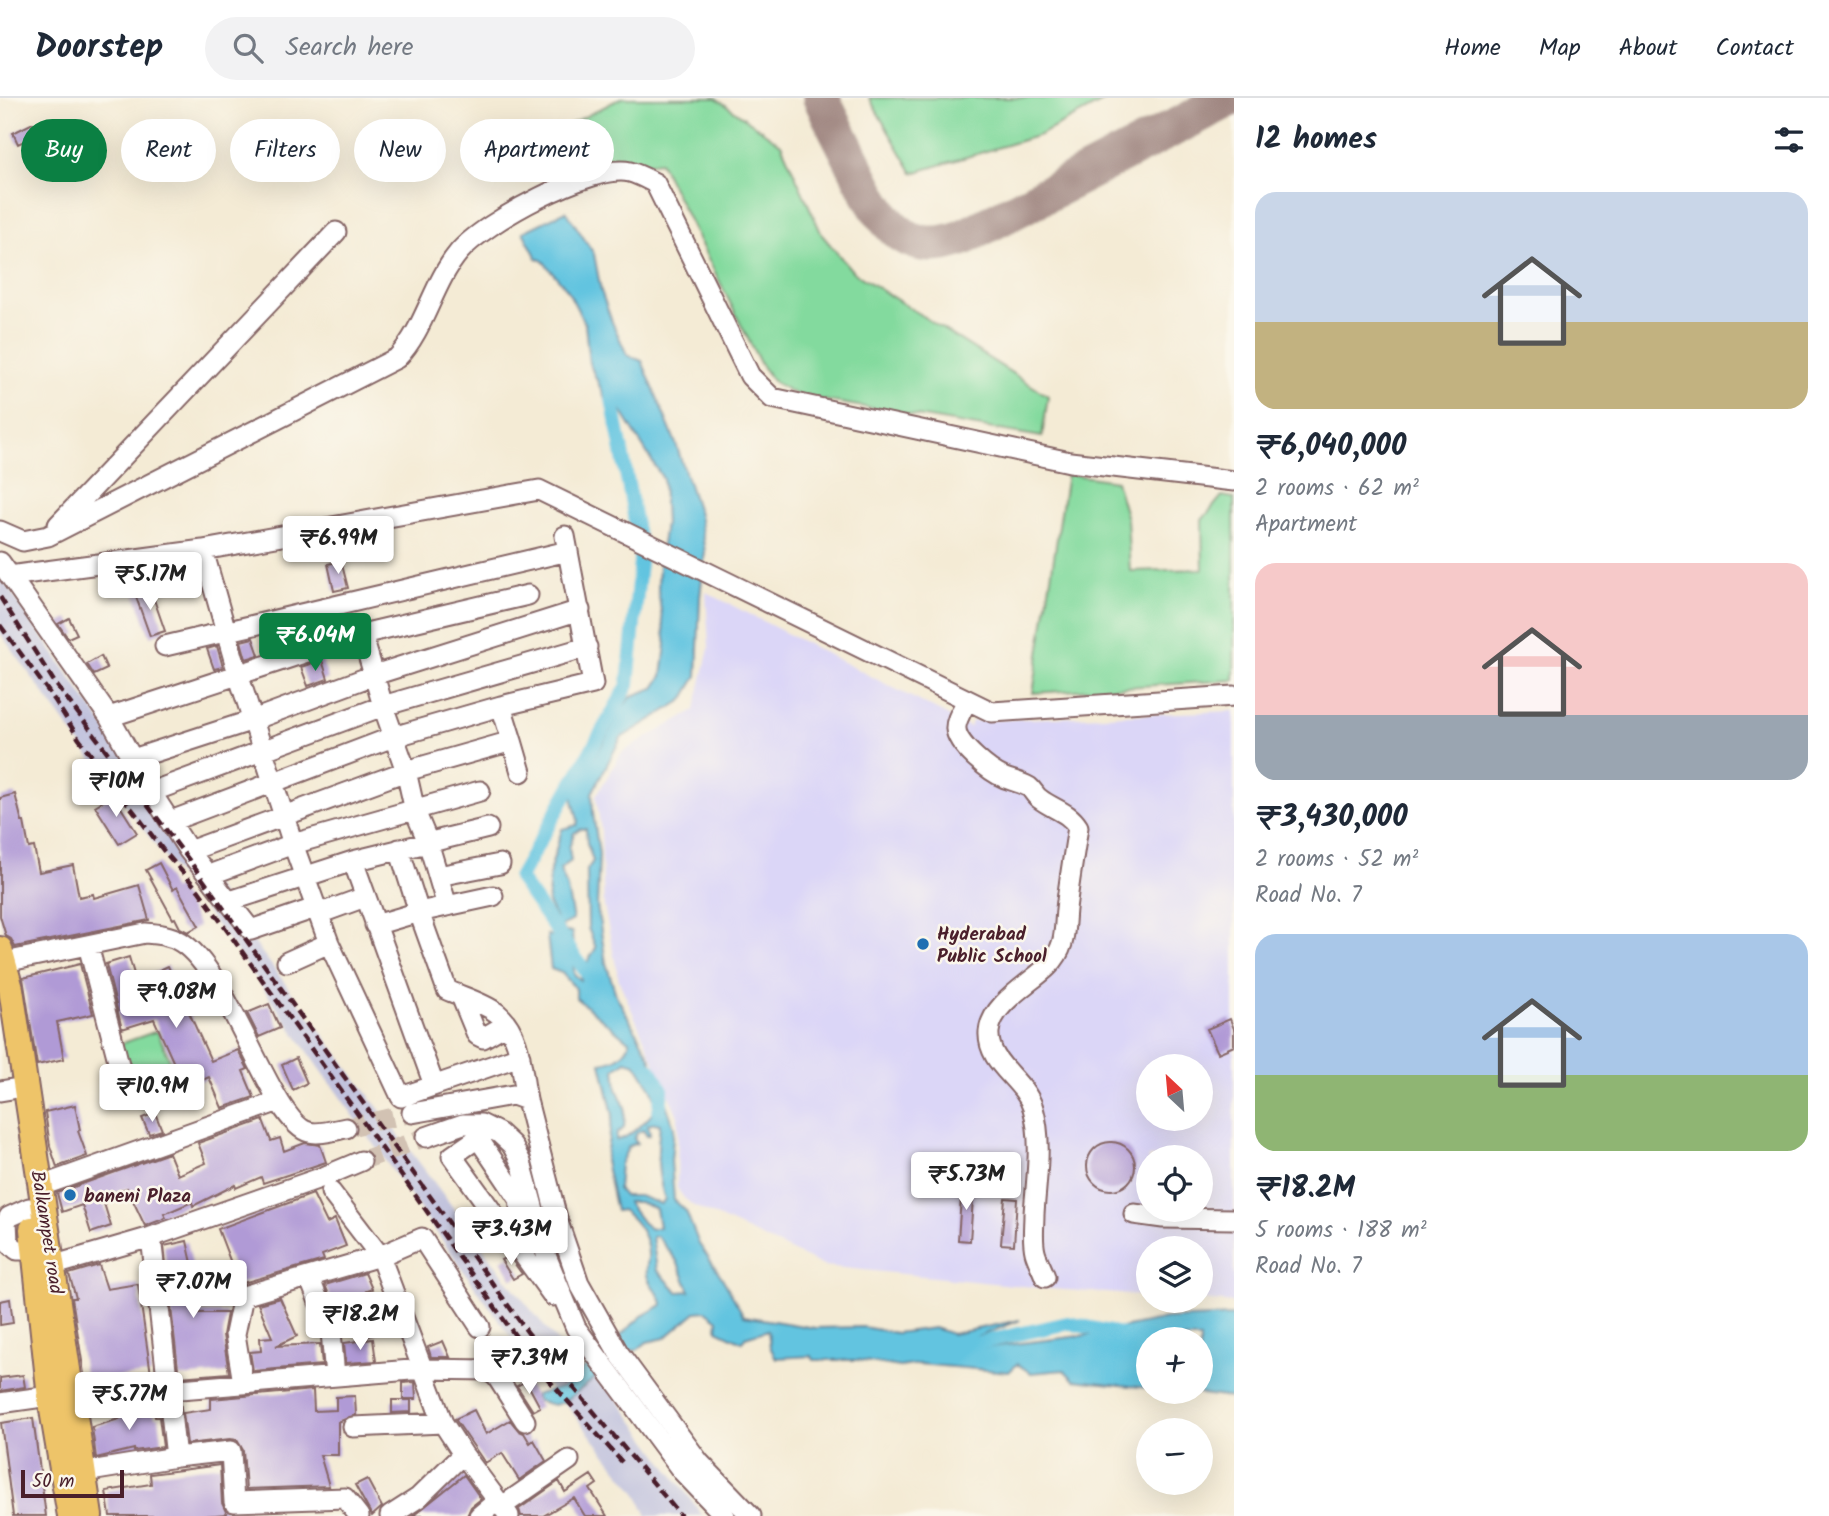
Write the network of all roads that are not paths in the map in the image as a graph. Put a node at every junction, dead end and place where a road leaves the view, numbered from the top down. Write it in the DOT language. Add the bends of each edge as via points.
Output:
graph roads {
  1 [pos="336,232"];
  2 [pos="1234,481"];
  3 [pos="7,534"];
  4 [pos="48,536"];
  5 [pos="203,550"];
  6 [pos="11,570"];
  7 [pos="528,595"];
  8 [pos="580,610"];
  9 [pos="226,631"];
  10 [pos="362,634"];
  11 [pos="166,646"];
  12 [pos="587,647"];
  13 [pos="497,673"];
  14 [pos="238,674"];
  15 [pos="374,675"];
  16 [pos="1234,696"];
  17 [pos="967,700"];
  18 [pos="504,705"];
  19 [pos="383,706"];
  20 [pos="109,717"];
  21 [pos="253,720"];
  22 [pos="393,737"];
  23 [pos="512,741"];
  24 [pos="263,752"];
  25 [pos="133,759"];
  26 [pos="406,771"];
  27 [pos="521,772"];
  28 [pos="274,783"];
  29 [pos="480,791"];
  30 [pos="151,792"];
  31 [pos="415,811"];
  32 [pos="284,817"];
  33 [pos="171,821"];
  34 [pos="488,828"];
  35 [pos="348,829"];
  36 [pos="428,842"];
  37 [pos="293,845"];
  38 [pos="399,849"];
  39 [pos="190,850"];
  40 [pos="355,860"];
  41 [pos="500,864"];
  42 [pos="209,875"];
  43 [pos="305,876"];
  44 [pos="438,876"];
  45 [pos="493,895"];
  46 [pos="365,897"];
  47 [pos="230,901"];
  48 [pos="447,906"];
  49 [pos="317,907"];
  50 [pos="419,912"];
  51 [pos="375,925"];
  52 [pos="329,943"];
  53 [pos="88,944"];
  54 [pos="2,958"];
  55 [pos="287,962"];
  56 [pos="461,996"];
  57 [pos="0,1006"];
  58 [pos="507,1024"];
  59 [pos="520,1056"];
  60 [pos="121,1072"];
  61 [pos="434,1085"];
  62 [pos="6,1090"];
  63 [pos="527,1100"];
  64 [pos="279,1101"];
  65 [pos="412,1113"];
  66 [pos="346,1128"];
  67 [pos="426,1137"];
  68 [pos="361,1161"];
  69 [pos="500,1172"];
  70 [pos="41,1186"];
  71 [pos="474,1188"];
  72 [pos="331,1192"];
  73 [pos="1134,1214"];
  74 [pos="1234,1219"];
  75 [pos="151,1237"];
  76 [pos="380,1256"];
  77 [pos="526,1256"];
  78 [pos="42,1262"];
  79 [pos="1045,1276"];
  80 [pos="309,1277"];
  81 [pos="480,1327"];
  82 [pos="578,1332"];
  83 [pos="423,1369"];
  84 [pos="335,1376"];
  85 [pos="243,1383"];
  86 [pos="168,1390"];
  87 [pos="61,1395"];
  88 [pos="0,1403"];
  89 [pos="525,1421"];
  90 [pos="443,1423"];
  91 [pos="353,1427"];
  92 [pos="463,1454"];
  93 [pos="177,1457"];
  94 [pos="569,1460"];
  95 [pos="84,1472"];
  96 [pos="723,1505"];
  97 [pos="502,1508"];
  98 [pos="71,1516"];
  99 [pos="90,1516"];
  100 [pos="359,1516"];
  101 [pos="390,1516"];
  102 [pos="479,1516"];
  103 [pos="751,1516"];
  1 -- 4 [label="street"];
  2 -- 4 [label="street" via="1070,462 772,398 750,376 655,183 629,171 575,181 487,226 459,252 410,345 397,358"];
  3 -- 4 [label="street" via="23,541"];
  3 -- 6 [label="street"];
  5 -- 6 [label="street"];
  5 -- 9 [label="street"];
  5 -- 17 [label="street" via="540,489"];
  6 -- 20 [label="street"];
  7 -- 10 [label="street"];
  8 -- 9 [label="street" via="566,543"];
  8 -- 12 [label="street"];
  8 -- 15 [label="street"];
  9 -- 11 [label="street"];
  9 -- 14 [label="street"];
  10 -- 14 [label="street"];
  10 -- 15 [label="street"];
  12 -- 13 [label="street"];
  12 -- 18 [label="street" via="593,684"];
  13 -- 18 [label="street"];
  13 -- 19 [label="street"];
  14 -- 20 [label="street"];
  14 -- 21 [label="street"];
  15 -- 19 [label="street"];
  15 -- 21 [label="street"];
  16 -- 17 [label="street" via="992,712"];
  17 -- 79 [label="street" via="956,726 966,747 984,765 1018,780 1073,818 1078,827 1060,950 998,1012 989,1030 991,1051 1026,1090 1033,1110 1039,1167 1033,1237"];
  18 -- 22 [label="street"];
  18 -- 23 [label="street"];
  19 -- 22 [label="street"];
  19 -- 24 [label="street"];
  20 -- 25 [label="street"];
  21 -- 24 [label="street"];
  21 -- 25 [label="street"];
  22 -- 26 [label="street"];
  22 -- 28 [label="street"];
  23 -- 26 [label="street"];
  23 -- 27 [label="street"];
  24 -- 28 [label="street"];
  24 -- 30 [label="street"];
  25 -- 30 [label="street"];
  26 -- 31 [label="street"];
  26 -- 32 [label="street"];
  28 -- 32 [label="street"];
  28 -- 33 [label="street"];
  29 -- 31 [label="street"];
  30 -- 33 [label="street"];
  31 -- 35 [label="street"];
  31 -- 36 [label="street"];
  32 -- 37 [label="street"];
  32 -- 39 [label="street"];
  33 -- 39 [label="street"];
  34 -- 36 [label="street"];
  35 -- 37 [label="street"];
  35 -- 40 [label="street"];
  36 -- 38 [label="street"];
  36 -- 44 [label="street"];
  37 -- 42 [label="street"];
  37 -- 43 [label="street"];
  38 -- 40 [label="street"];
  38 -- 50 [label="street"];
  39 -- 42 [label="street"];
  40 -- 43 [label="street"];
  40 -- 46 [label="street"];
  41 -- 44 [label="street"];
  42 -- 47 [label="street"];
  43 -- 47 [label="street"];
  43 -- 49 [label="street"];
  44 -- 48 [label="street"];
  45 -- 48 [label="street"];
  46 -- 49 [label="street" via="321,913"];
  46 -- 51 [label="street"];
  47 -- 49 [label="street" via="251,930"];
  48 -- 50 [label="street"];
  49 -- 52 [label="street"];
  50 -- 51 [label="street"];
  50 -- 56 [label="street" via="447,990"];
  51 -- 61 [label="street"];
  52 -- 55 [label="street"];
  52 -- 61 [label="street" via="401,1097"];
  53 -- 54 [label="street"];
  53 -- 60 [label="street"];
  53 -- 64 [label="street" via="145,933 182,942 199,957 224,994"];
  54 -- 70 [label="main road, Balkampet road" via="11,989"];
  56 -- 58 [label="street" via="496,1012"];
  56 -- 58 [label="street" via="477,1035 483,1038"];
  57 -- 62 [label="main road, Balkampet road"];
  58 -- 59 [label="street"];
  59 -- 61 [label="street"];
  59 -- 63 [label="street"];
  62 -- 78 [label="main road, Balkampet road"];
  63 -- 65 [label="street" via="513,1095"];
  63 -- 96 [label="street" via="558,1222 579,1283 618,1352 699,1462"];
  64 -- 66 [label="street" via="300,1128 310,1133"];
  64 -- 70 [label="street"];
  67 -- 82 [label="street" via="463,1124 481,1124 512,1145 521,1162 547,1258"];
  68 -- 75 [label="street"];
  69 -- 71 [label="street"];
  69 -- 71 [label="street" via="478,1138 452,1156"];
  69 -- 77 [label="street" via="519,1199"];
  70 -- 78 [label="main road, Balkampet road"];
  71 -- 77 [label="street"];
  72 -- 76 [label="street"];
  73 -- 74 [label="street"];
  75 -- 78 [label="street"];
  75 -- 86 [label="street"];
  76 -- 80 [label="street"];
  76 -- 81 [label="street" via="422,1238"];
  76 -- 83 [label="street"];
  77 -- 82 [label="street"];
  78 -- 87 [label="main road, Balkampet road"];
  80 -- 84 [label="street" via="331,1332"];
  80 -- 85 [label="street" via="243,1296 234,1334"];
  82 -- 96 [label="street" via="682,1471"];
  83 -- 84 [label="street"];
  83 -- 89 [label="street" via="488,1370"];
  83 -- 90 [label="street"];
  84 -- 85 [label="street"];
  85 -- 86 [label="street"];
  86 -- 87 [label="street"];
  86 -- 93 [label="street"];
  87 -- 88 [label="street"];
  87 -- 95 [label="main road, Balkampet road"];
  87 -- 98 [label="main road, Balkampet road"];
  90 -- 91 [label="street"];
  90 -- 92 [label="street"];
  92 -- 97 [label="street"];
  92 -- 101 [label="street" via="418,1498"];
  93 -- 95 [label="street"];
  93 -- 100 [label="street" via="231,1451 234,1502 345,1497"];
  94 -- 97 [label="street"];
  95 -- 99 [label="main road, Balkampet road"];
  96 -- 103 [label="street"];
  97 -- 102 [label="street"];
}
